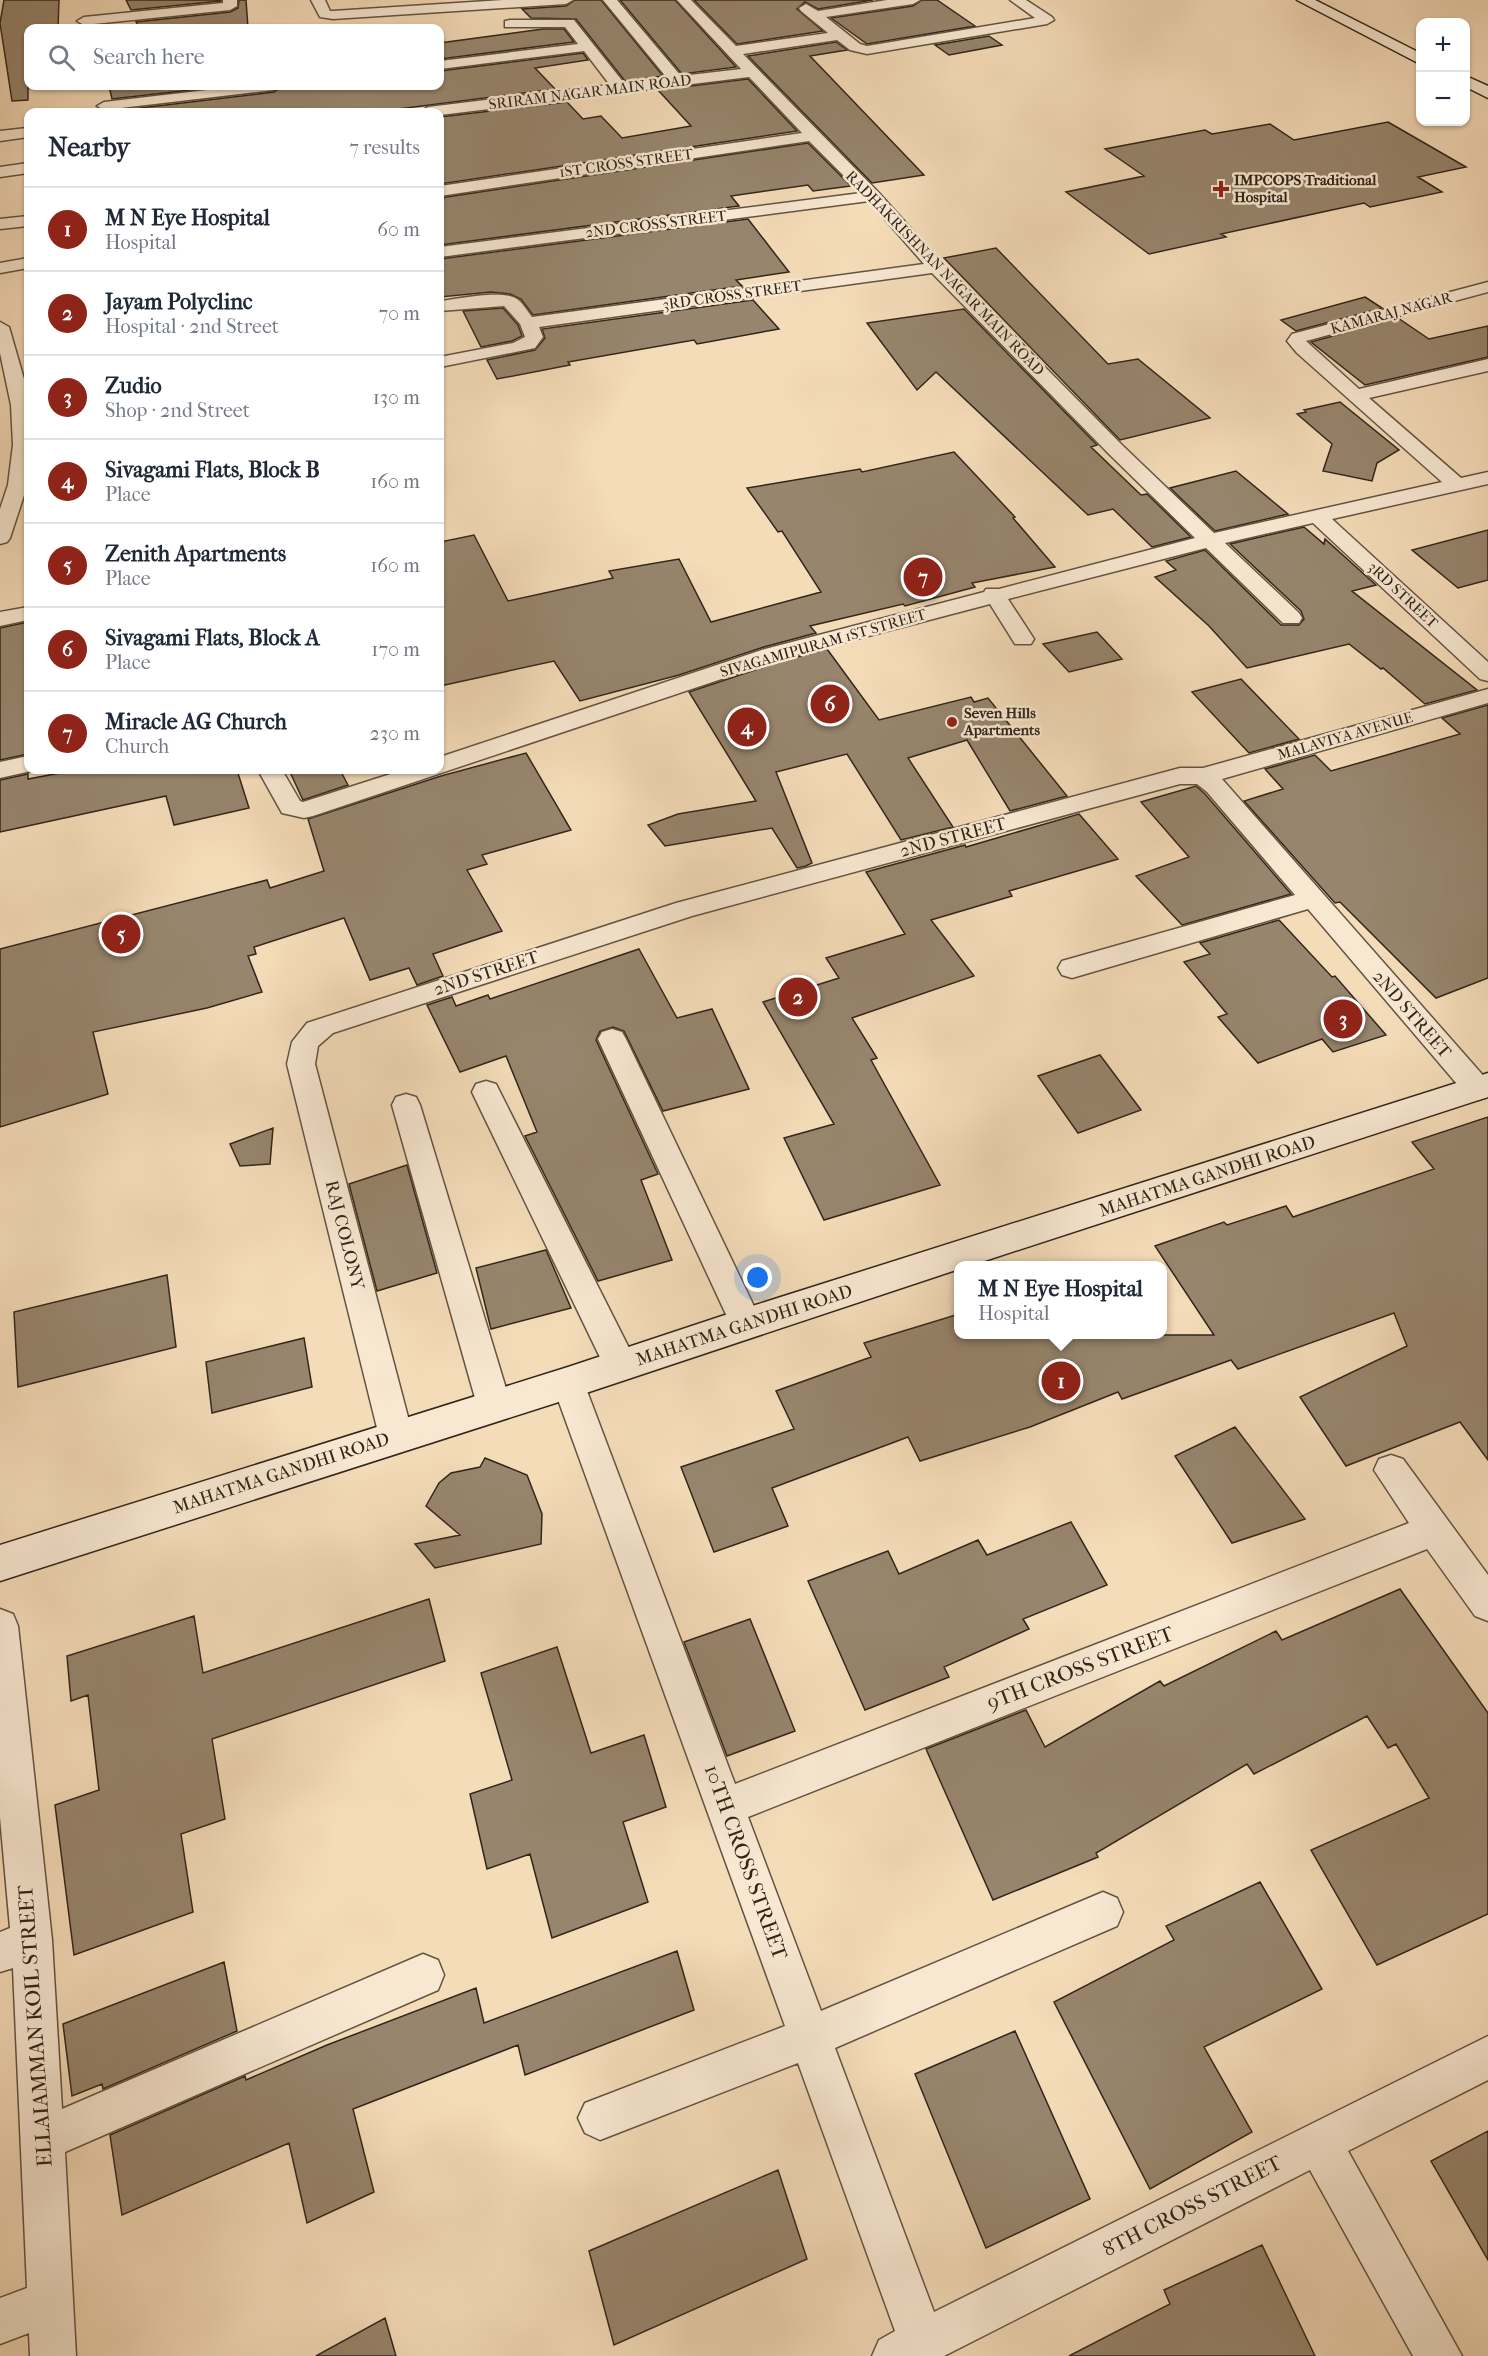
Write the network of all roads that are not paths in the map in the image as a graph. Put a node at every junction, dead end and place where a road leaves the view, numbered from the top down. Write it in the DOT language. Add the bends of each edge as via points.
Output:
graph roads {
  1 [pos="230,0"];
  2 [pos="318,0"];
  3 [pos="566,0"];
  4 [pos="610,0"];
  5 [pos="684,0"];
  6 [pos="914,0"];
  7 [pos="1017,0"];
  8 [pos="1304,0"];
  9 [pos="1330,0"];
  10 [pos="85,20"];
  11 [pos="492,24"];
  12 [pos="841,35"];
  13 [pos="1416,43"];
  14 [pos="586,47"];
  15 [pos="732,51"];
  16 [pos="1416,57"];
  17 [pos="444,65"];
  18 [pos="1470,69"];
  19 [pos="752,72"];
  20 [pos="1488,78"];
  21 [pos="676,81"];
  22 [pos="1470,83"];
  23 [pos="620,88"];
  24 [pos="238,90"];
  25 [pos="1488,93"];
  26 [pos="104,105"];
  27 [pos="444,110"];
  28 [pos="24,133"];
  29 [pos="0,136"];
  30 [pos="813,136"];
  31 [pos="24,169"];
  32 [pos="0,172"];
  33 [pos="444,190"];
  34 [pos="873,196"];
  35 [pos="24,221"];
  36 [pos="0,224"];
  37 [pos="444,251"];
  38 [pos="24,264"];
  39 [pos="936,267"];
  40 [pos="0,268"];
  41 [pos="1488,287"];
  42 [pos="444,306"];
  43 [pos="528,322"];
  44 [pos="0,327"];
  45 [pos="444,361"];
  46 [pos="1488,365"];
  47 [pos="17,389"];
  48 [pos="1355,396"];
  49 [pos="1488,478"];
  50 [pos="23,485"];
  51 [pos="1457,485"];
  52 [pos="1318,517"];
  53 [pos="1,532"];
  54 [pos="1211,540"];
  55 [pos="994,594"];
  56 [pos="24,615"];
  57 [pos="1291,618"];
  58 [pos="0,619"];
  59 [pos="1023,639"];
  60 [pos="1488,674"];
  61 [pos="1488,696"];
  62 [pos="444,764"];
  63 [pos="24,765"];
  64 [pos="0,770"];
  65 [pos="272,774"];
  66 [pos="415,774"];
  67 [pos="1203,776"];
  68 [pos="1312,899"];
  69 [pos="1072,968"];
  70 [pos="308,1035"];
  71 [pos="612,1039"];
  72 [pos="1483,1087"];
  73 [pos="486,1092"];
  74 [pos="406,1105"];
  75 [pos="746,1323"];
  76 [pos="621,1366"];
  77 [pos="568,1383"];
  78 [pos="494,1405"];
  79 [pos="396,1436"];
  80 [pos="1391,1470"];
  81 [pos="1434,1530"];
  82 [pos="0,1563"];
  83 [pos="1488,1604"];
  84 [pos="0,1626"];
  85 [pos="725,1807"];
  86 [pos="1102,1912"];
  87 [pos="16,1946"];
  88 [pos="423,1975"];
  89 [pos="810,2037"];
  90 [pos="1488,2057"];
  91 [pos="600,2118"];
  92 [pos="44,2139"];
  93 [pos="1319,2142"];
  94 [pos="49,2302"];
  95 [pos="0,2321"];
  96 [pos="909,2349"];
  97 [pos="53,2356"];
  98 [pos="1439,2356"];
  1 -- 10 [label="street" via="230,6"];
  2 -- 3 [label="street" via="328,14"];
  4 -- 21 [label="street"];
  5 -- 15 [label="street, RADHAKRISHNAN NAGAR MAIN ROAD"];
  6 -- 12 [label="street" via="811,11"];
  7 -- 12 [label="street" via="1047,20 867,50 855,47"];
  8 -- 16 [label="main road"];
  9 -- 13 [label="main road"];
  11 -- 14 [label="street" via="569,23"];
  12 -- 15 [label="street"];
  14 -- 17 [label="street"];
  14 -- 23 [label="street"];
  15 -- 19 [label="street, RADHAKRISHNAN NAGAR MAIN ROAD"];
  18 -- 20 [label="main road"];
  19 -- 21 [label="street, SRIRAM NAGAR MAIN ROAD"];
  19 -- 30 [label="street, RADHAKRISHNAN NAGAR MAIN ROAD"];
  21 -- 23 [label="street, SRIRAM NAGAR MAIN ROAD"];
  22 -- 25 [label="main road"];
  23 -- 27 [label="street, SRIRAM NAGAR MAIN ROAD"];
  24 -- 26 [label="street"];
  28 -- 29 [label="street"];
  30 -- 33 [label="street, 1ST CROSS STREET"];
  30 -- 34 [label="street, RADHAKRISHNAN NAGAR MAIN ROAD"];
  31 -- 32 [label="street"];
  34 -- 37 [label="street, 2ND CROSS STREET"];
  34 -- 39 [label="street, RADHAKRISHNAN NAGAR MAIN ROAD"];
  35 -- 36 [label="street"];
  38 -- 40 [label="street"];
  39 -- 43 [label="street, 3RD CROSS STREET"];
  39 -- 54 [label="street, RADHAKRISHNAN NAGAR MAIN ROAD" via="1115,449"];
  41 -- 48 [label="street, KAMARAJ NAGAR" via="1296,341"];
  42 -- 43 [label="street" via="505,300 514,304"];
  43 -- 45 [label="street" via="534,337 529,344"];
  44 -- 47 [label="street"];
  46 -- 48 [label="street"];
  47 -- 50 [label="street"];
  48 -- 51 [label="street"];
  49 -- 51 [label="street, SIVAGAMIPURAM 1ST STREET"];
  50 -- 53 [label="street"];
  51 -- 52 [label="street, SIVAGAMIPURAM 1ST STREET"];
  52 -- 54 [label="street, SIVAGAMIPURAM 1ST STREET"];
  52 -- 60 [label="street, 3RD STREET"];
  54 -- 55 [label="street, SIVAGAMIPURAM 1ST STREET"];
  54 -- 57 [label="street, RADHAKRISHNAN NAGAR MAIN ROAD"];
  55 -- 59 [label="street"];
  55 -- 62 [label="street, SIVAGAMIPURAM 1ST STREET" via="773,654"];
  56 -- 58 [label="street"];
  61 -- 67 [label="street, MALAVIYA AVENUE"];
  63 -- 64 [label="street"];
  65 -- 66 [label="street" via="287,802 297,810"];
  67 -- 68 [label="street, 2ND STREET" via="1216,786"];
  67 -- 70 [label="street, 2ND STREET" via="1180,776 685,909 342,1019"];
  68 -- 69 [label="street"];
  68 -- 72 [label="street, 2ND STREET"];
  70 -- 79 [label="street, RAJ COLONY" via="301,1048 301,1064"];
  71 -- 75 [label="street"];
  72 -- 75 [label="main road, MAHATMA GANDHI ROAD"];
  73 -- 76 [label="street"];
  74 -- 78 [label="street"];
  75 -- 76 [label="main road, MAHATMA GANDHI ROAD"];
  76 -- 77 [label="main road, MAHATMA GANDHI ROAD"];
  77 -- 78 [label="main road, MAHATMA GANDHI ROAD"];
  77 -- 85 [label="street, 10TH CROSS STREET"];
  78 -- 79 [label="main road, MAHATMA GANDHI ROAD"];
  79 -- 82 [label="main road, MAHATMA GANDHI ROAD"];
  80 -- 81 [label="street"];
  81 -- 83 [label="street"];
  81 -- 85 [label="street, 9TH CROSS STREET"];
  84 -- 87 [label="street, ELLAIAMMAN KOIL STREET"];
  85 -- 89 [label="street, 10TH CROSS STREET"];
  86 -- 89 [label="street"];
  87 -- 92 [label="street, ELLAIAMMAN KOIL STREET"];
  88 -- 92 [label="street"];
  89 -- 91 [label="street"];
  89 -- 96 [label="street, 10TH CROSS STREET"];
  90 -- 93 [label="street, 8TH CROSS STREET"];
  92 -- 94 [label="street, ELLAIAMMAN KOIL STREET"];
  93 -- 96 [label="street, 8TH CROSS STREET"];
  93 -- 98 [label="street"];
  94 -- 95 [label="street"];
  94 -- 97 [label="street, ELLAIAMMAN KOIL STREET"];
}
